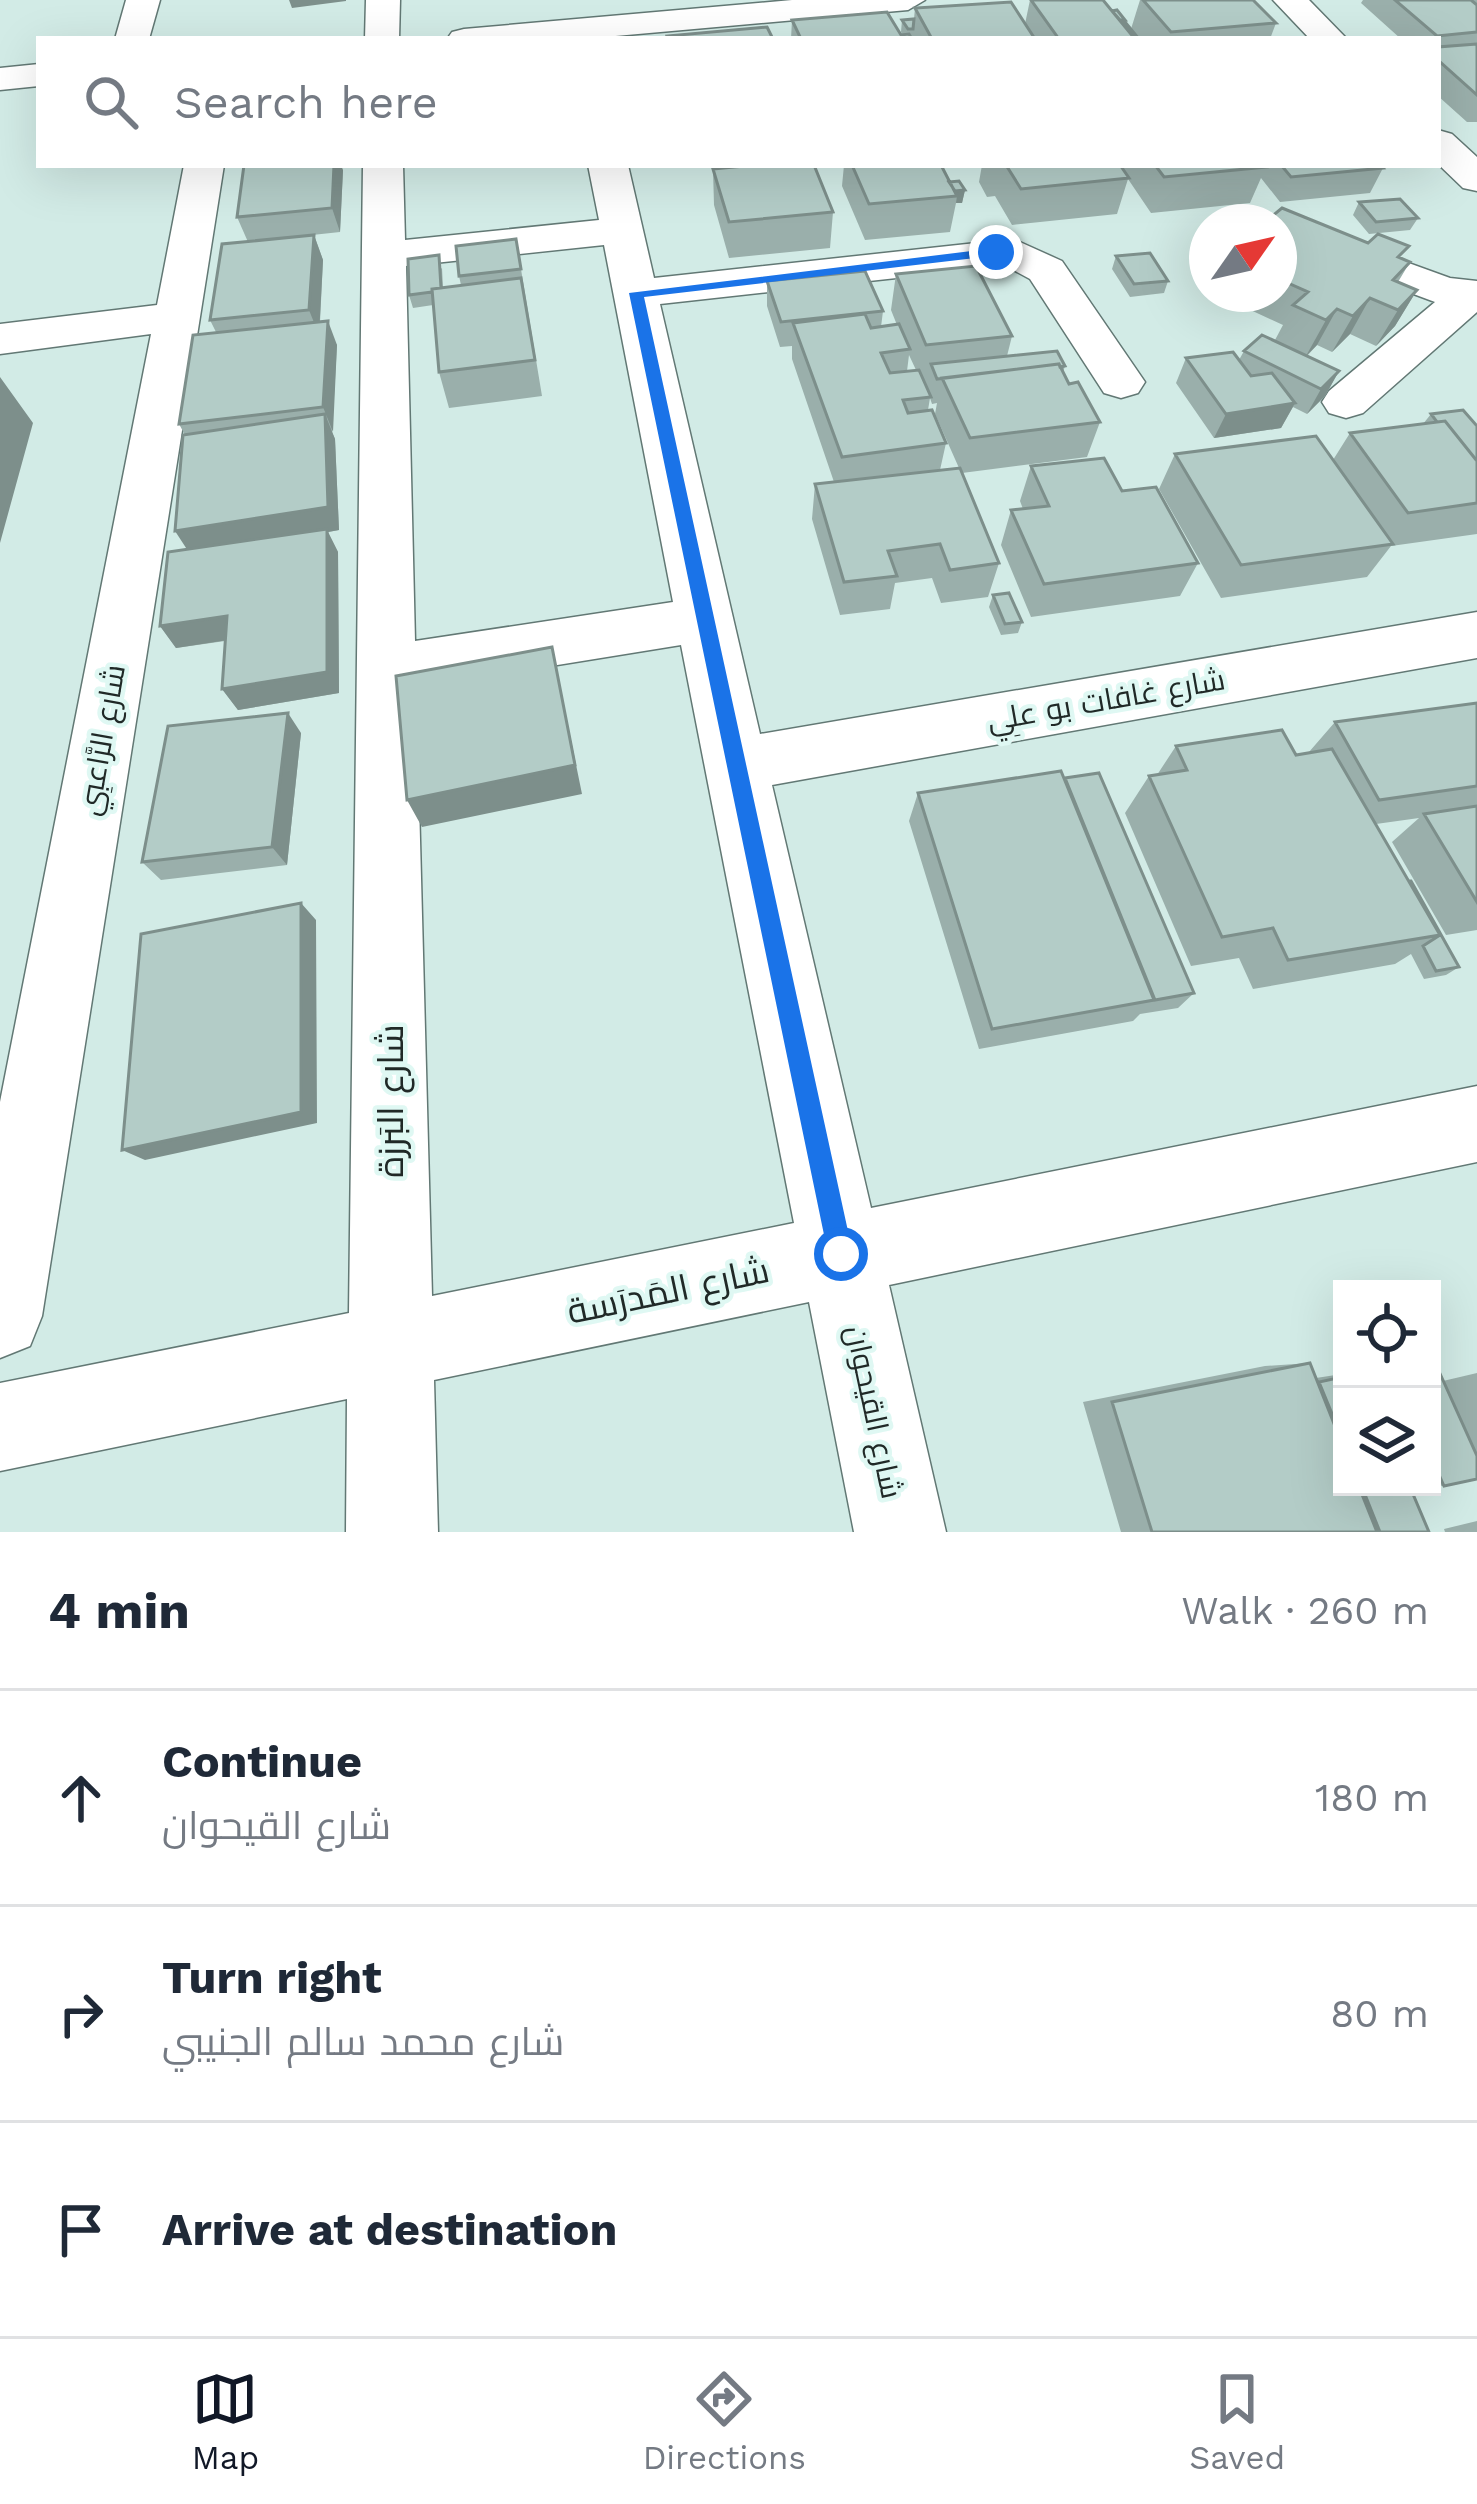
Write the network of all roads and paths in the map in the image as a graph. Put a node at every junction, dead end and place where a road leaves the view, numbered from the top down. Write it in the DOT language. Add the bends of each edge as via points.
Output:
graph roads {
  1 [pos="143,0"];
  2 [pos="383,0"];
  3 [pos="908,0"];
  4 [pos="1290,0"];
  5 [pos="577,22"];
  6 [pos="133,36"];
  7 [pos="382,36"];
  8 [pos="484,36"];
  9 [pos="1327,36"];
  10 [pos="36,75"];
  11 [pos="0,79"];
  12 [pos="1477,135"];
  13 [pos="1441,140"];
  14 [pos="1441,143"];
  15 [pos="203,168"];
  16 [pos="383,168"];
  17 [pos="610,168"];
  18 [pos="1477,179"];
  19 [pos="621,230"];
  20 [pos="1297,236"];
  21 [pos="384,255"];
  22 [pos="636,293"];
  23 [pos="1473,295"];
  24 [pos="178,316"];
  25 [pos="0,339"];
  26 [pos="1121,382"];
  27 [pos="1346,403"];
  28 [pos="705,620"];
  29 [pos="1477,635"];
  30 [pos="389,669"];
  31 [pos="736,765"];
  32 [pos="1477,1124"];
  33 [pos="841,1254"];
  34 [pos="0,1316"];
  35 [pos="391,1347"];
  36 [pos="0,1427"];
  37 [pos="392,1532"];
  38 [pos="900,1532"];
  1 -- 6 [label="street"];
  2 -- 7 [label="street"];
  3 -- 5 [label="street"];
  4 -- 9 [label="street"];
  5 -- 8 [label="street"];
  10 -- 11 [label="street"];
  12 -- 13 [label="street"];
  14 -- 18 [label="street"];
  15 -- 24 [label="street, شارع الرَّاعبِي"];
  16 -- 21 [label="street, شارع البَرزة"];
  17 -- 19 [label="street, شارع القيحوان"];
  19 -- 21 [label="street"];
  19 -- 22 [label="street, شارع القيحوان"];
  20 -- 23 [label="street"];
  21 -- 30 [label="street, شارع البَرزة"];
  22 -- 26 [label="street" via="1012,252 1046,270"];
  22 -- 28 [label="street, شارع القيحوان"];
  23 -- 27 [label="street"];
  24 -- 25 [label="street"];
  24 -- 34 [label="street, شارع الرَّاعبِي"];
  28 -- 30 [label="street"];
  28 -- 31 [label="street, شارع القيحوان"];
  29 -- 31 [label="street, شارع غافات بو علِي"];
  30 -- 35 [label="street, شارع البَرزة"];
  31 -- 33 [label="street, شارع القيحوان"];
  32 -- 33 [label="street, شارع المَدرَسة"];
  33 -- 35 [label="street, شارع المَدرَسة"];
  33 -- 38 [label="street, شارع القيحوان"];
  35 -- 36 [label="street, شارع المَدرَسة"];
  35 -- 37 [label="street, شارع البَرزة"];
}
